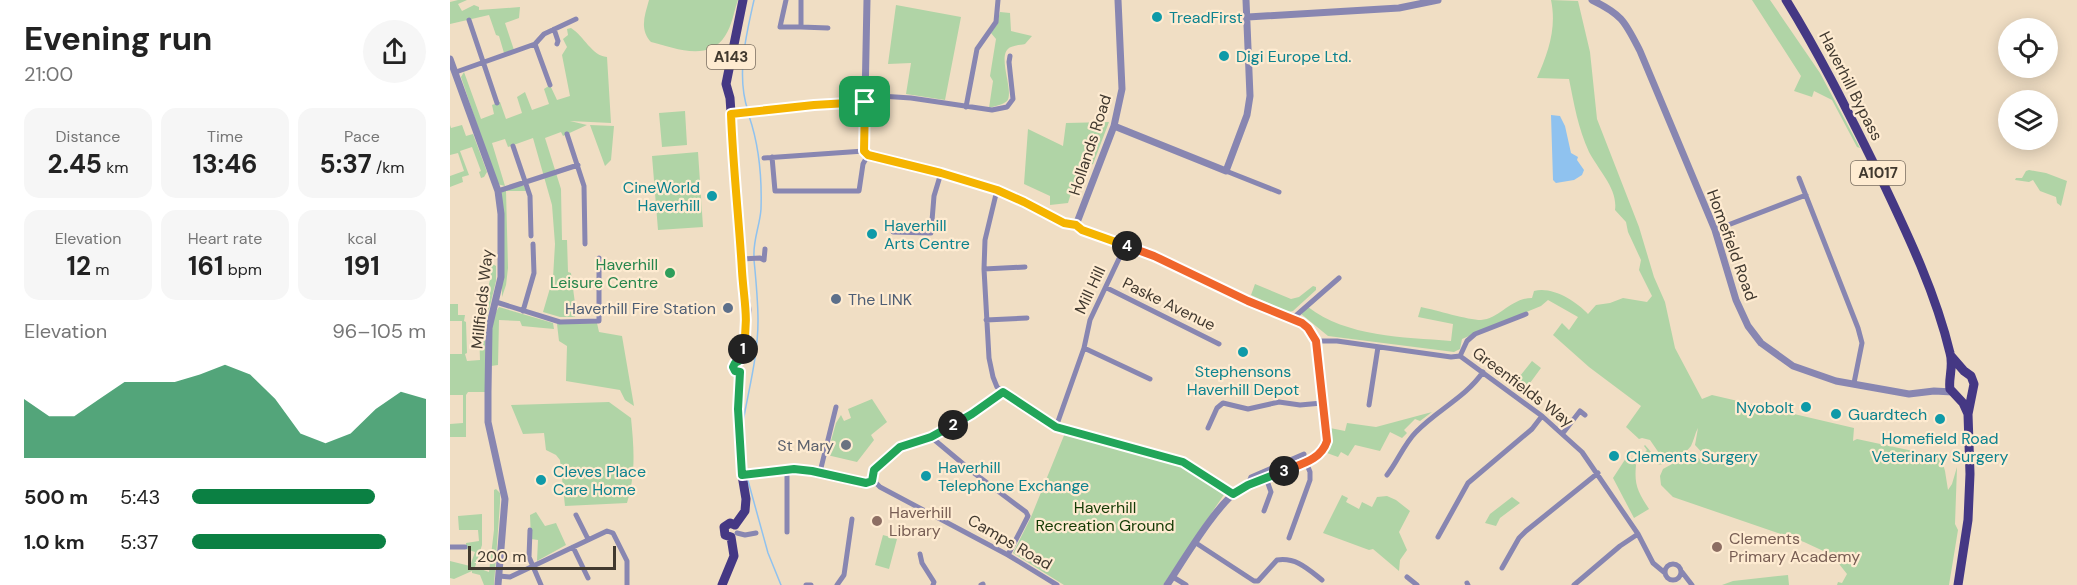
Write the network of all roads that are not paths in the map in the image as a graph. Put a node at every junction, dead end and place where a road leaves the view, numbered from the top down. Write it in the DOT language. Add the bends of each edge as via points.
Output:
graph roads {
  1 [pos="743,0"];
  2 [pos="786,0"];
  3 [pos="801,0"];
  4 [pos="867,0"];
  5 [pos="998,0"];
  6 [pos="1118,0"];
  7 [pos="1246,0"];
  8 [pos="1438,0"];
  9 [pos="1592,0"];
  10 [pos="1786,0"];
  11 [pos="1248,17"];
  12 [pos="576,19"];
  13 [pos="469,20"];
  14 [pos="801,27"];
  15 [pos="554,28"];
  16 [pos="828,28"];
  17 [pos="535,44"];
  18 [pos="557,44"];
  19 [pos="1010,57"];
  20 [pos="450,59"];
  21 [pos="483,62"];
  22 [pos="456,72"];
  23 [pos="550,85"];
  24 [pos="865,98"];
  25 [pos="497,103"];
  26 [pos="966,106"];
  27 [pos="731,114"];
  28 [pos="1114,126"];
  29 [pos="567,134"];
  30 [pos="513,146"];
  31 [pos="866,153"];
  32 [pos="764,158"];
  33 [pos="772,158"];
  34 [pos="578,165"];
  35 [pos="1226,171"];
  36 [pos="941,173"];
  37 [pos="1799,178"];
  38 [pos="526,182"];
  39 [pos="997,190"];
  40 [pos="498,191"];
  41 [pos="1279,192"];
  42 [pos="1806,195"];
  43 [pos="1076,225"];
  44 [pos="1715,230"];
  45 [pos="893,232"];
  46 [pos="531,236"];
  47 [pos="533,244"];
  48 [pos="585,244"];
  49 [pos="1125,246"];
  50 [pos="765,249"];
  51 [pos="599,258"];
  52 [pos="745,259"];
  53 [pos="1025,267"];
  54 [pos="984,269"];
  55 [pos="1339,278"];
  56 [pos="1107,288"];
  57 [pos="496,302"];
  58 [pos="523,311"];
  59 [pos="1526,314"];
  60 [pos="1027,318"];
  61 [pos="1292,319"];
  62 [pos="986,320"];
  63 [pos="1316,341"];
  64 [pos="1219,344"];
  65 [pos="1378,347"];
  66 [pos="1084,348"];
  67 [pos="1460,356"];
  68 [pos="1951,356"];
  69 [pos="1964,371"];
  70 [pos="1483,372"];
  71 [pos="1951,377"];
  72 [pos="1150,379"];
  73 [pos="1854,383"];
  74 [pos="1973,388"];
  75 [pos="1934,391"];
  76 [pos="1003,392"];
  77 [pos="1955,394"];
  78 [pos="1322,403"];
  79 [pos="1369,405"];
  80 [pos="836,407"];
  81 [pos="1968,414"];
  82 [pos="1585,415"];
  83 [pos="1542,416"];
  84 [pos="1056,427"];
  85 [pos="1208,428"];
  86 [pos="1563,433"];
  87 [pos="931,437"];
  88 [pos="1304,454"];
  89 [pos="1306,462"];
  90 [pos="787,470"];
  91 [pos="819,472"];
  92 [pos="1598,473"];
  93 [pos="742,475"];
  94 [pos="1388,475"];
  95 [pos="1266,478"];
  96 [pos="872,481"];
  97 [pos="1248,485"];
  98 [pos="1233,494"];
  99 [pos="1264,511"];
  100 [pos="576,514"];
  101 [pos="852,519"];
  102 [pos="530,530"];
  103 [pos="734,531"];
  104 [pos="787,532"];
  105 [pos="756,533"];
  106 [pos="1638,534"];
  107 [pos="1438,537"];
  108 [pos="1289,538"];
  109 [pos="588,539"];
  110 [pos="1196,543"];
  111 [pos="573,546"];
  112 [pos="450,547"];
  113 [pos="465,547"];
  114 [pos="920,554"];
  115 [pos="1008,555"];
  116 [pos="532,566"];
  117 [pos="1502,568"];
  118 [pos="1666,571"];
  119 [pos="1682,572"];
  120 [pos="499,576"];
  121 [pos="1173,577"];
  122 [pos="1407,577"];
  123 [pos="588,578"];
  124 [pos="1322,580"];
  125 [pos="1675,580"];
  126 [pos="498,585"];
  127 [pos="541,585"];
  128 [pos="627,585"];
  129 [pos="722,585"];
  130 [pos="806,585"];
  131 [pos="812,585"];
  132 [pos="837,585"];
  133 [pos="933,585"];
  134 [pos="1057,585"];
  135 [pos="1167,585"];
  136 [pos="1186,585"];
  137 [pos="1417,585"];
  138 [pos="1574,585"];
  139 [pos="1666,585"];
  140 [pos="1690,585"];
  141 [pos="1958,585"];
  1 -- 27 [label="main road, A143" via="726,84"];
  2 -- 14 [label="street" via="780,27"];
  3 -- 14 [label="street"];
  4 -- 24 [label="street"];
  5 -- 26 [label="street" via="996,22 977,49"];
  6 -- 28 [label="street, Hollands Road" via="1122,89"];
  7 -- 11 [label="street"];
  8 -- 11 [label="street" via="1377,10"];
  9 -- 44 [label="street, Homefield Road" via="1613,11 1628,27"];
  10 -- 68 [label="main road, Haverhill Bypass / A1017" via="1894,206 1924,274"];
  11 -- 35 [label="street" via="1249,105"];
  12 -- 15 [label="street"];
  13 -- 21 [label="street"];
  14 -- 16 [label="street"];
  15 -- 17 [label="street"];
  15 -- 18 [label="street"];
  17 -- 21 [label="street"];
  17 -- 23 [label="street"];
  19 -- 26 [label="street" via="1013,99 1007,106 987,110"];
  20 -- 22 [label="street, Millfields Way"];
  21 -- 22 [label="street"];
  21 -- 25 [label="street"];
  22 -- 40 [label="street, Millfields Way"];
  24 -- 26 [label="street" via="911,98"];
  24 -- 27 [label="street"];
  24 -- 31 [label="street"];
  27 -- 52 [label="main road, A143"];
  28 -- 35 [label="street"];
  28 -- 43 [label="street, Hollands Road"];
  29 -- 34 [label="street"];
  30 -- 38 [label="street"];
  31 -- 33 [label="street"];
  31 -- 33 [label="street" via="859,190 775,191"];
  31 -- 36 [label="street"];
  32 -- 33 [label="street"];
  34 -- 38 [label="street"];
  34 -- 48 [label="street" via="584,186"];
  35 -- 41 [label="street"];
  36 -- 39 [label="street"];
  36 -- 45 [label="street" via="934,196 931,233"];
  37 -- 42 [label="street"];
  38 -- 40 [label="street"];
  38 -- 46 [label="street"];
  39 -- 43 [label="street" via="1064,223"];
  39 -- 54 [label="street" via="985,240"];
  40 -- 57 [label="street, Millfields Way" via="501,277"];
  42 -- 44 [label="street"];
  42 -- 73 [label="street" via="1862,343"];
  43 -- 49 [label="street"];
  44 -- 73 [label="street, Homefield Road" via="1736,300 1761,343 1803,370"];
  47 -- 58 [label="street" via="534,273"];
  49 -- 56 [label="street, Mill Hill"];
  49 -- 61 [label="street"];
  50 -- 52 [label="street" via="764,260"];
  51 -- 58 [label="street" via="599,321 560,322"];
  52 -- 93 [label="main road, A143" via="742,272 746,331 739,361 733,368 740,372"];
  53 -- 54 [label="street"];
  54 -- 62 [label="street"];
  55 -- 61 [label="street"];
  56 -- 64 [label="street, Paske Avenue"];
  56 -- 66 [label="street, Mill Hill" via="1090,320"];
  57 -- 58 [label="street"];
  57 -- 120 [label="street, Millfields Way" via="489,328 488,422 506,499"];
  59 -- 67 [label="street" via="1475,334"];
  60 -- 62 [label="street"];
  61 -- 63 [label="street" via="1308,328"];
  62 -- 76 [label="street" via="990,367"];
  63 -- 65 [label="street, Greenfields Way"];
  63 -- 78 [label="street"];
  65 -- 67 [label="street, Greenfields Way"];
  65 -- 79 [label="street"];
  66 -- 72 [label="street"];
  66 -- 84 [label="street, Mill Hill"];
  67 -- 70 [label="street, Greenfields Way"];
  68 -- 69 [label="main road, Haverhill Bypass / A1017"];
  68 -- 71 [label="main road, Haverhill Bypass / A1017"];
  69 -- 71 [label="main road"];
  69 -- 74 [label="main road" via="1971,376"];
  70 -- 83 [label="street, Greenfields Way"];
  70 -- 94 [label="street" via="1474,385 1412,436"];
  71 -- 75 [label="street"];
  71 -- 77 [label="main road" via="1949,383"];
  73 -- 75 [label="street, Homefield Road" via="1910,394"];
  74 -- 77 [label="main road" via="1965,395"];
  74 -- 81 [label="main road"];
  75 -- 77 [label="street, Homefield Road"];
  76 -- 84 [label="street"];
  76 -- 87 [label="street"];
  77 -- 81 [label="main road"];
  78 -- 85 [label="street" via="1279,402 1248,409 1222,403"];
  78 -- 89 [label="street" via="1327,441 1318,456"];
  80 -- 91 [label="street"];
  81 -- 141 [label="main road" via="1968,520"];
  82 -- 86 [label="street" via="1580,411"];
  83 -- 86 [label="street, Greenfields Way"];
  83 -- 107 [label="street" via="1468,483"];
  84 -- 98 [label="street" via="1183,462"];
  86 -- 92 [label="street, Greenfields Way"];
  87 -- 96 [label="street" via="900,447 874,470"];
  87 -- 115 [label="street" via="1026,512 1028,516"];
  88 -- 97 [label="street" via="1251,477"];
  89 -- 95 [label="street"];
  89 -- 108 [label="street" via="1310,480"];
  90 -- 91 [label="street"];
  90 -- 93 [label="street"];
  90 -- 104 [label="street"];
  91 -- 96 [label="street, Camps Road" via="864,483"];
  92 -- 106 [label="street, Greenfields Way"];
  92 -- 117 [label="street" via="1526,531"];
  93 -- 103 [label="main road, A143" via="745,511"];
  95 -- 97 [label="street"];
  95 -- 99 [label="street" via="1271,492"];
  96 -- 115 [label="street, Camps Road"];
  97 -- 98 [label="street"];
  98 -- 110 [label="street"];
  100 -- 109 [label="street"];
  101 -- 132 [label="street" via="844,575"];
  102 -- 116 [label="street"];
  103 -- 105 [label="street"];
  103 -- 129 [label="main road, A143" via="734,556"];
  106 -- 118 [label="street, Greenfields Way" via="1653,563"];
  106 -- 138 [label="street"];
  109 -- 111 [label="street"];
  109 -- 128 [label="street" via="602,532 613,533 627,561"];
  110 -- 121 [label="street"];
  110 -- 124 [label="street" via="1254,581 1262,579 1281,559 1300,563"];
  111 -- 116 [label="street"];
  111 -- 123 [label="street"];
  112 -- 113 [label="street"];
  114 -- 133 [label="street"];
  115 -- 134 [label="street, Camps Road"];
  116 -- 120 [label="street" via="510,577"];
  116 -- 127 [label="street"];
  118 -- 119 [label="street" via="1672,564"];
  118 -- 125 [label="street"];
  118 -- 139 [label="street"];
  119 -- 125 [label="street"];
  119 -- 140 [label="street"];
  120 -- 126 [label="street, Millfields Way"];
  121 -- 135 [label="street"];
  121 -- 136 [label="street"];
  122 -- 137 [label="street"];
  125 -- 139 [label="street"];
  125 -- 140 [label="street"];
  130 -- 131 [label="street"];
}
